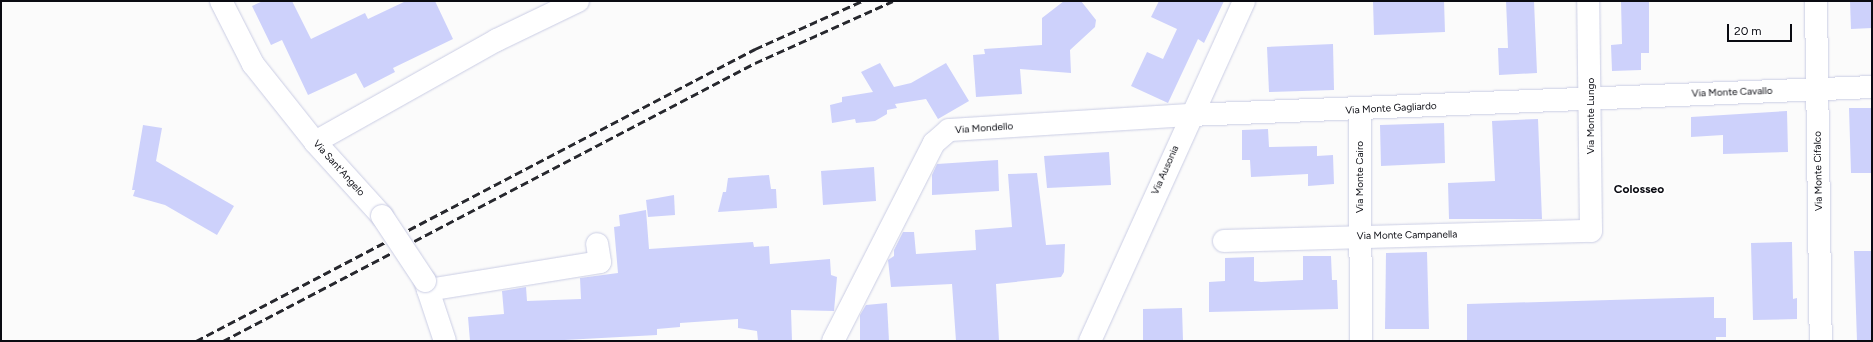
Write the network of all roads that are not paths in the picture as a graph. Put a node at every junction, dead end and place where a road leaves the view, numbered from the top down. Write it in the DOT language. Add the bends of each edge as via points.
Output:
graph roads {
  1 [pos="221,1"];
  2 [pos="578,1"];
  3 [pos="1244,1"];
  4 [pos="1588,1"];
  5 [pos="1816,1"];
  6 [pos="1872,87"];
  7 [pos="1816,89"];
  8 [pos="1591,98"];
  9 [pos="1360,110"];
  10 [pos="1190,115"];
  11 [pos="315,142"];
  12 [pos="1591,231"];
  13 [pos="1360,236"];
  14 [pos="1224,241"];
  15 [pos="597,244"];
  16 [pos="427,286"];
  17 [pos="445,341"];
  18 [pos="833,341"];
  19 [pos="1090,341"];
  20 [pos="1361,341"];
  21 [pos="1821,341"];
  1 -- 11 [label="street, Via Sant'Angelo" via="252,64"];
  2 -- 11 [label="street" via="497,40"];
  3 -- 10 [label="street, Via Ausonia"];
  4 -- 8 [label="street, Via Monte Lungo"];
  5 -- 7 [label="street, Via Monte Cifalco"];
  6 -- 7 [label="street, Via Monte Cavallo"];
  7 -- 8 [label="street, Via Monte Cavallo"];
  7 -- 21 [label="street, Via Monte Cifalco"];
  8 -- 9 [label="street, Via Monte Gagliardo"];
  8 -- 12 [label="street, Via Monte Lungo"];
  9 -- 10 [label="street, Via Monte Gagliardo"];
  9 -- 13 [label="street, Via Monte Cairo"];
  10 -- 18 [label="street, Via Mondello" via="949,130 941,134 888,228"];
  10 -- 19 [label="street, Via Ausonia"];
  11 -- 16 [label="street, Via Sant'Angelo, bridge" via="382,216"];
  12 -- 13 [label="street, Via Monte Campanella"];
  13 -- 14 [label="street, Via Monte Campanella"];
  13 -- 20 [label="street, Via Monte Cairo"];
  15 -- 16 [label="street" via="600,262"];
  16 -- 17 [label="street, Via Sant'Angelo"];
}
